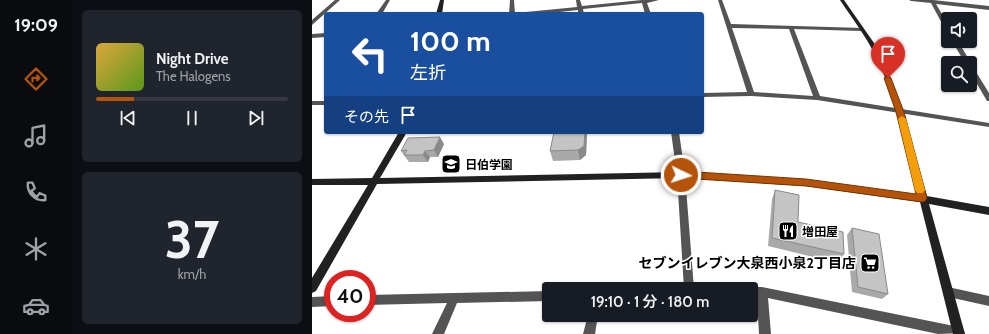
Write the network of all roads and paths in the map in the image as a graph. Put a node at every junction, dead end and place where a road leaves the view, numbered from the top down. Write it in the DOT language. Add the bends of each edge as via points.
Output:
graph roads {
  1 [pos="338,0"];
  2 [pos="388,0"];
  3 [pos="442,0"];
  4 [pos="512,0"];
  5 [pos="578,0"];
  6 [pos="657,0"];
  7 [pos="720,0"];
  8 [pos="842,0"];
  9 [pos="911,0"];
  10 [pos="645,1"];
  11 [pos="932,1"];
  12 [pos="989,8"];
  13 [pos="580,11"];
  14 [pos="324,12"];
  15 [pos="324,12"];
  16 [pos="380,12"];
  17 [pos="439,12"];
  18 [pos="512,12"];
  19 [pos="562,12"];
  20 [pos="648,12"];
  21 [pos="941,17"];
  22 [pos="312,23"];
  23 [pos="729,26"];
  24 [pos="791,27"];
  25 [pos="861,29"];
  26 [pos="324,35"];
  27 [pos="312,36"];
  28 [pos="977,78"];
  29 [pos="751,94"];
  30 [pos="704,95"];
  31 [pos="817,98"];
  32 [pos="989,99"];
  33 [pos="312,103"];
  34 [pos="323,103"];
  35 [pos="900,112"];
  36 [pos="989,126"];
  37 [pos="402,134"];
  38 [pos="675,134"];
  39 [pos="681,175"];
  40 [pos="375,181"];
  41 [pos="312,182"];
  42 [pos="922,198"];
  43 [pos="989,211"];
  44 [pos="689,282"];
  45 [pos="312,288"];
  46 [pos="758,292"];
  47 [pos="948,292"];
  48 [pos="542,296"];
  49 [pos="758,297"];
  50 [pos="454,299"];
  51 [pos="376,300"];
  52 [pos="324,301"];
  53 [pos="989,301"];
  54 [pos="312,302"];
  55 [pos="592,322"];
  56 [pos="438,334"];
  57 [pos="589,334"];
  58 [pos="765,334"];
  59 [pos="959,334"];
  1 -- 15 [label="street"];
  2 -- 16 [label="street"];
  3 -- 17 [label="street"];
  4 -- 18 [label="street"];
  5 -- 13 [label="street"];
  6 -- 10 [label="street"];
  7 -- 23 [label="street"];
  8 -- 25 [label="street"];
  9 -- 11 [label="street"];
  10 -- 13 [label="street"];
  10 -- 20 [label="street"];
  11 -- 12 [label="street"];
  11 -- 21 [label="street"];
  13 -- 19 [label="street"];
  14 -- 22 [label="street"];
  23 -- 24 [label="street"];
  23 -- 29 [label="street"];
  24 -- 25 [label="street"];
  24 -- 31 [label="street"];
  25 -- 35 [label="street" via="883,65"];
  26 -- 27 [label="street"];
  28 -- 32 [label="street"];
  29 -- 30 [label="street"];
  29 -- 31 [label="street"];
  31 -- 35 [label="street"];
  33 -- 34 [label="street"];
  35 -- 36 [label="street"];
  35 -- 42 [label="street"];
  37 -- 40 [label="street"];
  38 -- 39 [label="street"];
  39 -- 40 [label="street"];
  39 -- 42 [label="street" via="806,182"];
  39 -- 44 [label="street"];
  40 -- 41 [label="street"];
  40 -- 45 [label="street"];
  42 -- 43 [label="street"];
  42 -- 47 [label="street"];
  46 -- 59 [label="street"];
  47 -- 53 [label="street"];
  47 -- 59 [label="street"];
  48 -- 50 [label="street"];
  49 -- 58 [label="street"];
  50 -- 51 [label="street"];
  50 -- 56 [label="street"];
  52 -- 54 [label="street"];
  55 -- 57 [label="street"];
}
